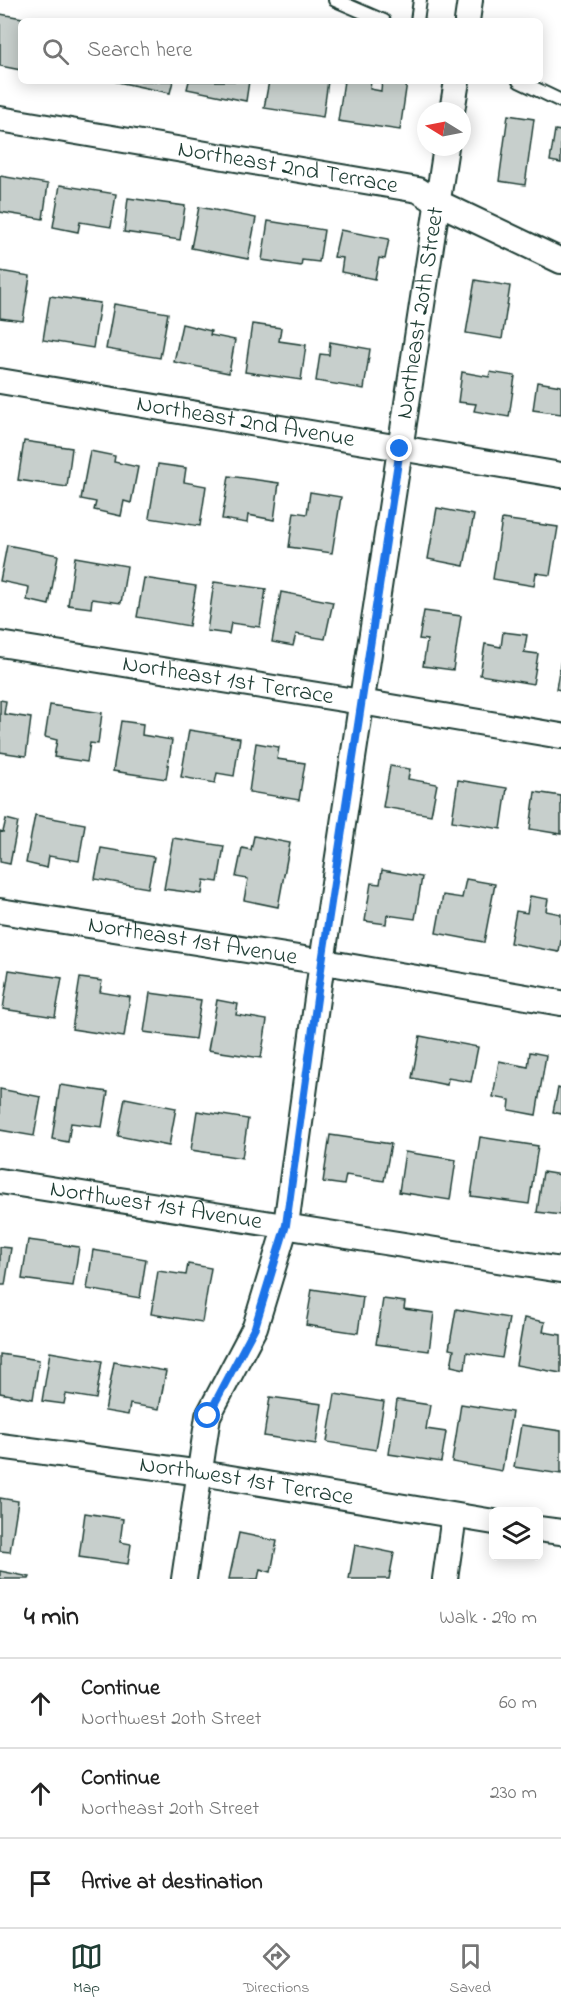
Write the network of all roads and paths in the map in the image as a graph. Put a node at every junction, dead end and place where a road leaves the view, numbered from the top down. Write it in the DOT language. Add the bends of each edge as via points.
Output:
graph roads {
  1 [pos="335,0"];
  2 [pos="420,0"];
  3 [pos="470,0"];
  4 [pos="377,18"];
  5 [pos="417,18"];
  6 [pos="467,18"];
  7 [pos="456,84"];
  8 [pos="525,84"];
  9 [pos="561,101"];
  10 [pos="454,102"];
  11 [pos="0,119"];
  12 [pos="445,156"];
  13 [pos="437,202"];
  14 [pos="561,261"];
  15 [pos="0,381"];
  16 [pos="400,449"];
  17 [pos="561,475"];
  18 [pos="0,644"];
  19 [pos="361,702"];
  20 [pos="561,736"];
  21 [pos="0,911"];
  22 [pos="322,962"];
  23 [pos="561,1003"];
  24 [pos="0,1181"];
  25 [pos="286,1225"];
  26 [pos="561,1270"];
  27 [pos="0,1446"];
  28 [pos="201,1473"];
  29 [pos="454,1516"];
  30 [pos="489,1521"];
  31 [pos="543,1530"];
  32 [pos="561,1532"];
  33 [pos="184,1579"];
  34 [pos="445,1579"];
  1 -- 4 [label="lane"];
  2 -- 5 [label="lane"];
  3 -- 6 [label="street"];
  7 -- 10 [label="street"];
  8 -- 9 [label="lane"];
  11 -- 13 [label="street, Northeast 2nd Terrace" via="418,190"];
  12 -- 13 [label="street, Northeast 20th Street"];
  13 -- 14 [label="street, Northeast 2nd Terrace"];
  13 -- 16 [label="street, Northeast 20th Street"];
  15 -- 16 [label="street, Northeast 2nd Avenue"];
  16 -- 17 [label="street, Northeast 2nd Avenue"];
  16 -- 19 [label="street, Northeast 20th Street"];
  18 -- 19 [label="street, Northeast 1st Terrace"];
  19 -- 20 [label="street, Northeast 1st Terrace"];
  19 -- 22 [label="street, Northeast 20th Street"];
  21 -- 22 [label="street, Northeast 1st Avenue"];
  22 -- 23 [label="street, Northeast 1st Avenue"];
  22 -- 25 [label="street, Northeast 20th Street"];
  24 -- 25 [label="street, Northwest 1st Avenue"];
  25 -- 26 [label="street, Northwest 1st Avenue"];
  25 -- 28 [label="street, Northeast 20th Street" via="255,1327 208,1416"];
  27 -- 28 [label="street, Northwest 1st Terrace"];
  28 -- 29 [label="street, Northwest 1st Terrace"];
  28 -- 33 [label="street, Northeast 20th Street"];
  29 -- 30 [label="street, Northwest 1st Terrace"];
  29 -- 34 [label="street"];
  31 -- 32 [label="street"];
}
